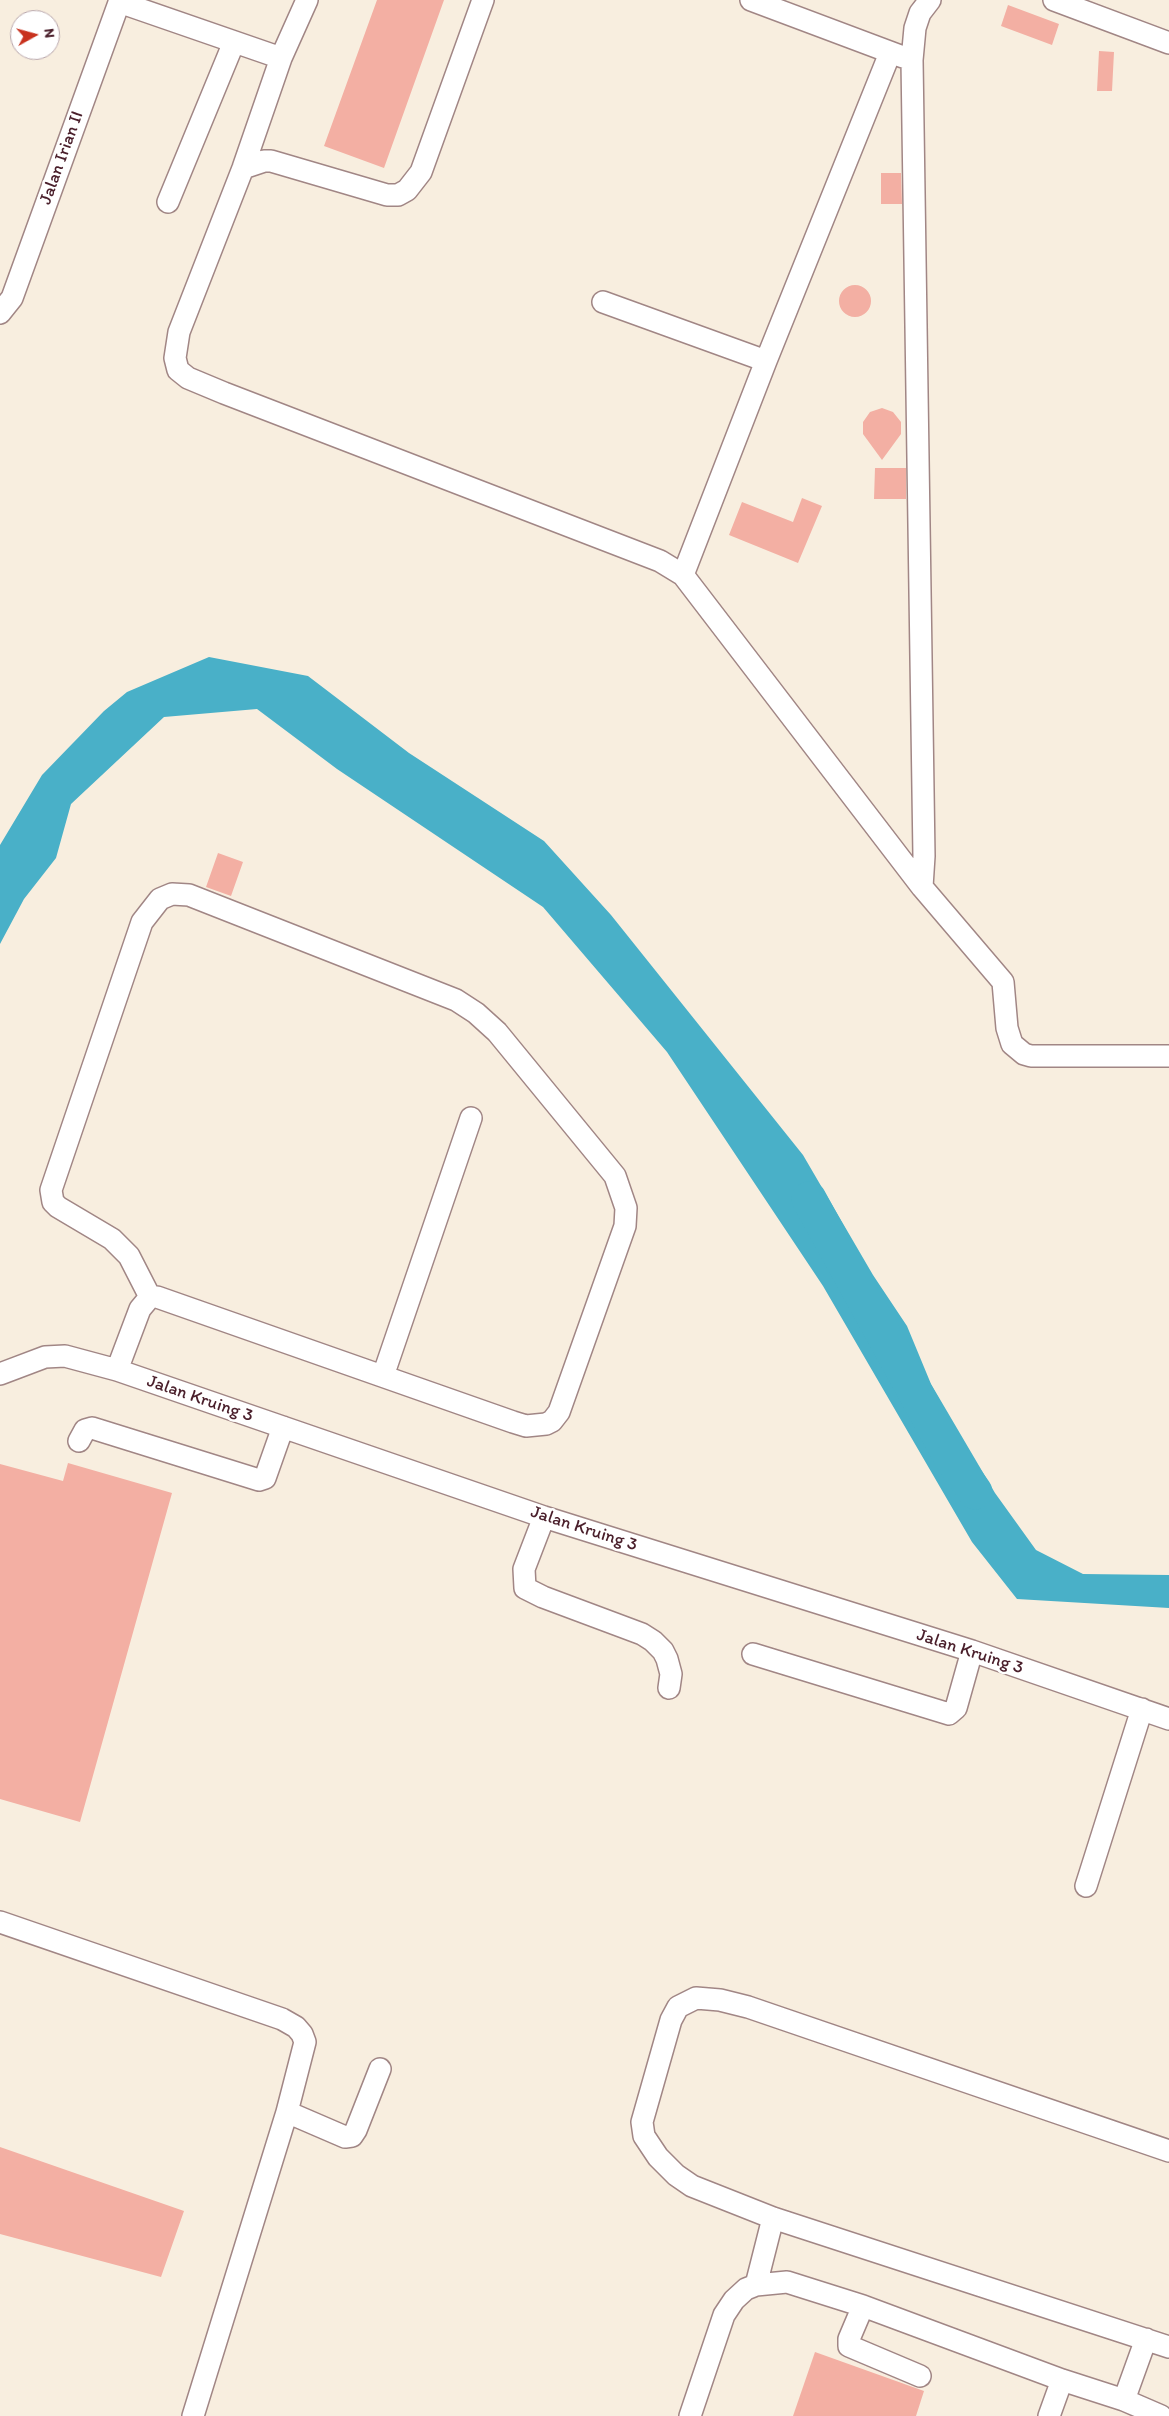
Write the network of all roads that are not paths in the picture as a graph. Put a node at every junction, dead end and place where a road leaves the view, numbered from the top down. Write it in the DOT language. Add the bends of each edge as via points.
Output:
graph roads {
  1 [pos="483,0"];
  2 [pos="750,0"];
  3 [pos="930,0"];
  4 [pos="1054,0"];
  5 [pos="119,1"];
  6 [pos="300,2"];
  7 [pos="234,42"];
  8 [pos="1169,43"];
  9 [pos="890,53"];
  10 [pos="281,58"];
  11 [pos="912,60"];
  12 [pos="243,168"];
  13 [pos="168,202"];
  14 [pos="603,302"];
  15 [pos="0,313"];
  16 [pos="766,361"];
  17 [pos="683,574"];
  18 [pos="922,886"];
  19 [pos="1169,1056"];
  20 [pos="471,1118"];
  21 [pos="150,1297"];
  22 [pos="117,1370"];
  23 [pos="0,1374"];
  24 [pos="384,1376"];
  25 [pos="283,1427"];
  26 [pos="79,1441"];
  27 [pos="544,1516"];
  28 [pos="972,1651"];
  29 [pos="753,1654"];
  30 [pos="669,1688"];
  31 [pos="1142,1709"];
  32 [pos="1169,1718"];
  33 [pos="1086,1886"];
  34 [pos="0,1922"];
  35 [pos="380,2069"];
  36 [pos="287,2112"];
  37 [pos="1169,2151"];
  38 [pos="773,2218"];
  39 [pos="756,2284"];
  40 [pos="863,2306"];
  41 [pos="1146,2339"];
  42 [pos="1169,2347"];
  43 [pos="920,2376"];
  44 [pos="1062,2380"];
  45 [pos="1124,2400"];
  46 [pos="193,2416"];
  47 [pos="690,2416"];
  48 [pos="1049,2416"];
  49 [pos="1161,2416"];
  1 -- 12 [label="street" via="421,172 407,190 398,195 387,195 271,161"];
  2 -- 9 [label="street"];
  3 -- 11 [label="street" via="920,13"];
  4 -- 8 [label="street"];
  5 -- 7 [label="street"];
  5 -- 15 [label="street, Jalan Irian II" via="12,298"];
  6 -- 10 [label="street"];
  7 -- 10 [label="street"];
  7 -- 13 [label="street"];
  9 -- 11 [label="street"];
  9 -- 16 [label="street"];
  10 -- 12 [label="street"];
  11 -- 18 [label="street"];
  12 -- 17 [label="street" via="179,332 175,358 181,374 660,561"];
  14 -- 16 [label="street"];
  16 -- 17 [label="street"];
  17 -- 18 [label="street"];
  18 -- 19 [label="street" via="1003,982 1009,1037 1024,1054"];
  20 -- 24 [label="street"];
  21 -- 22 [label="street" via="140,1309"];
  21 -- 24 [label="street" via="164,1298"];
  21 -- 24 [label="street" via="129,1256 112,1238 58,1207 51,1190 142,922 160,899 172,894 189,895 456,1000 476,1013 497,1032 615,1176 626,1208 625,1226 552,1421 537,1426 513,1422"];
  22 -- 23 [label="street, Jalan Kruing 3" via="65,1356 45,1357"];
  22 -- 25 [label="street, Jalan Kruing 3"];
  25 -- 26 [label="street" via="265,1478 259,1480 92,1428 85,1430"];
  25 -- 27 [label="street, Jalan Kruing 3"];
  27 -- 28 [label="street, Jalan Kruing 3"];
  27 -- 30 [label="street" via="524,1569 525,1588 653,1641 667,1659 671,1674"];
  28 -- 29 [label="street" via="956,1708 949,1714"];
  28 -- 31 [label="street, Jalan Kruing 3"];
  31 -- 32 [label="street, Jalan Kruing 3"];
  31 -- 33 [label="street"];
  34 -- 36 [label="street" via="282,2019 296,2027 305,2042"];
  35 -- 36 [label="street" via="352,2136 346,2138"];
  36 -- 46 [label="street"];
  37 -- 38 [label="street" via="748,2007 720,2000 696,1998 687,2001 678,2007 671,2020 645,2108 644,2136 658,2157 692,2186"];
  38 -- 39 [label="street"];
  38 -- 41 [label="street"];
  39 -- 40 [label="street" via="788,2282"];
  39 -- 47 [label="street" via="734,2300 724,2316"];
  40 -- 43 [label="street" via="849,2346"];
  40 -- 44 [label="street"];
  41 -- 42 [label="street"];
  41 -- 45 [label="street"];
  44 -- 45 [label="street"];
  44 -- 48 [label="street"];
  45 -- 49 [label="street"];
}
